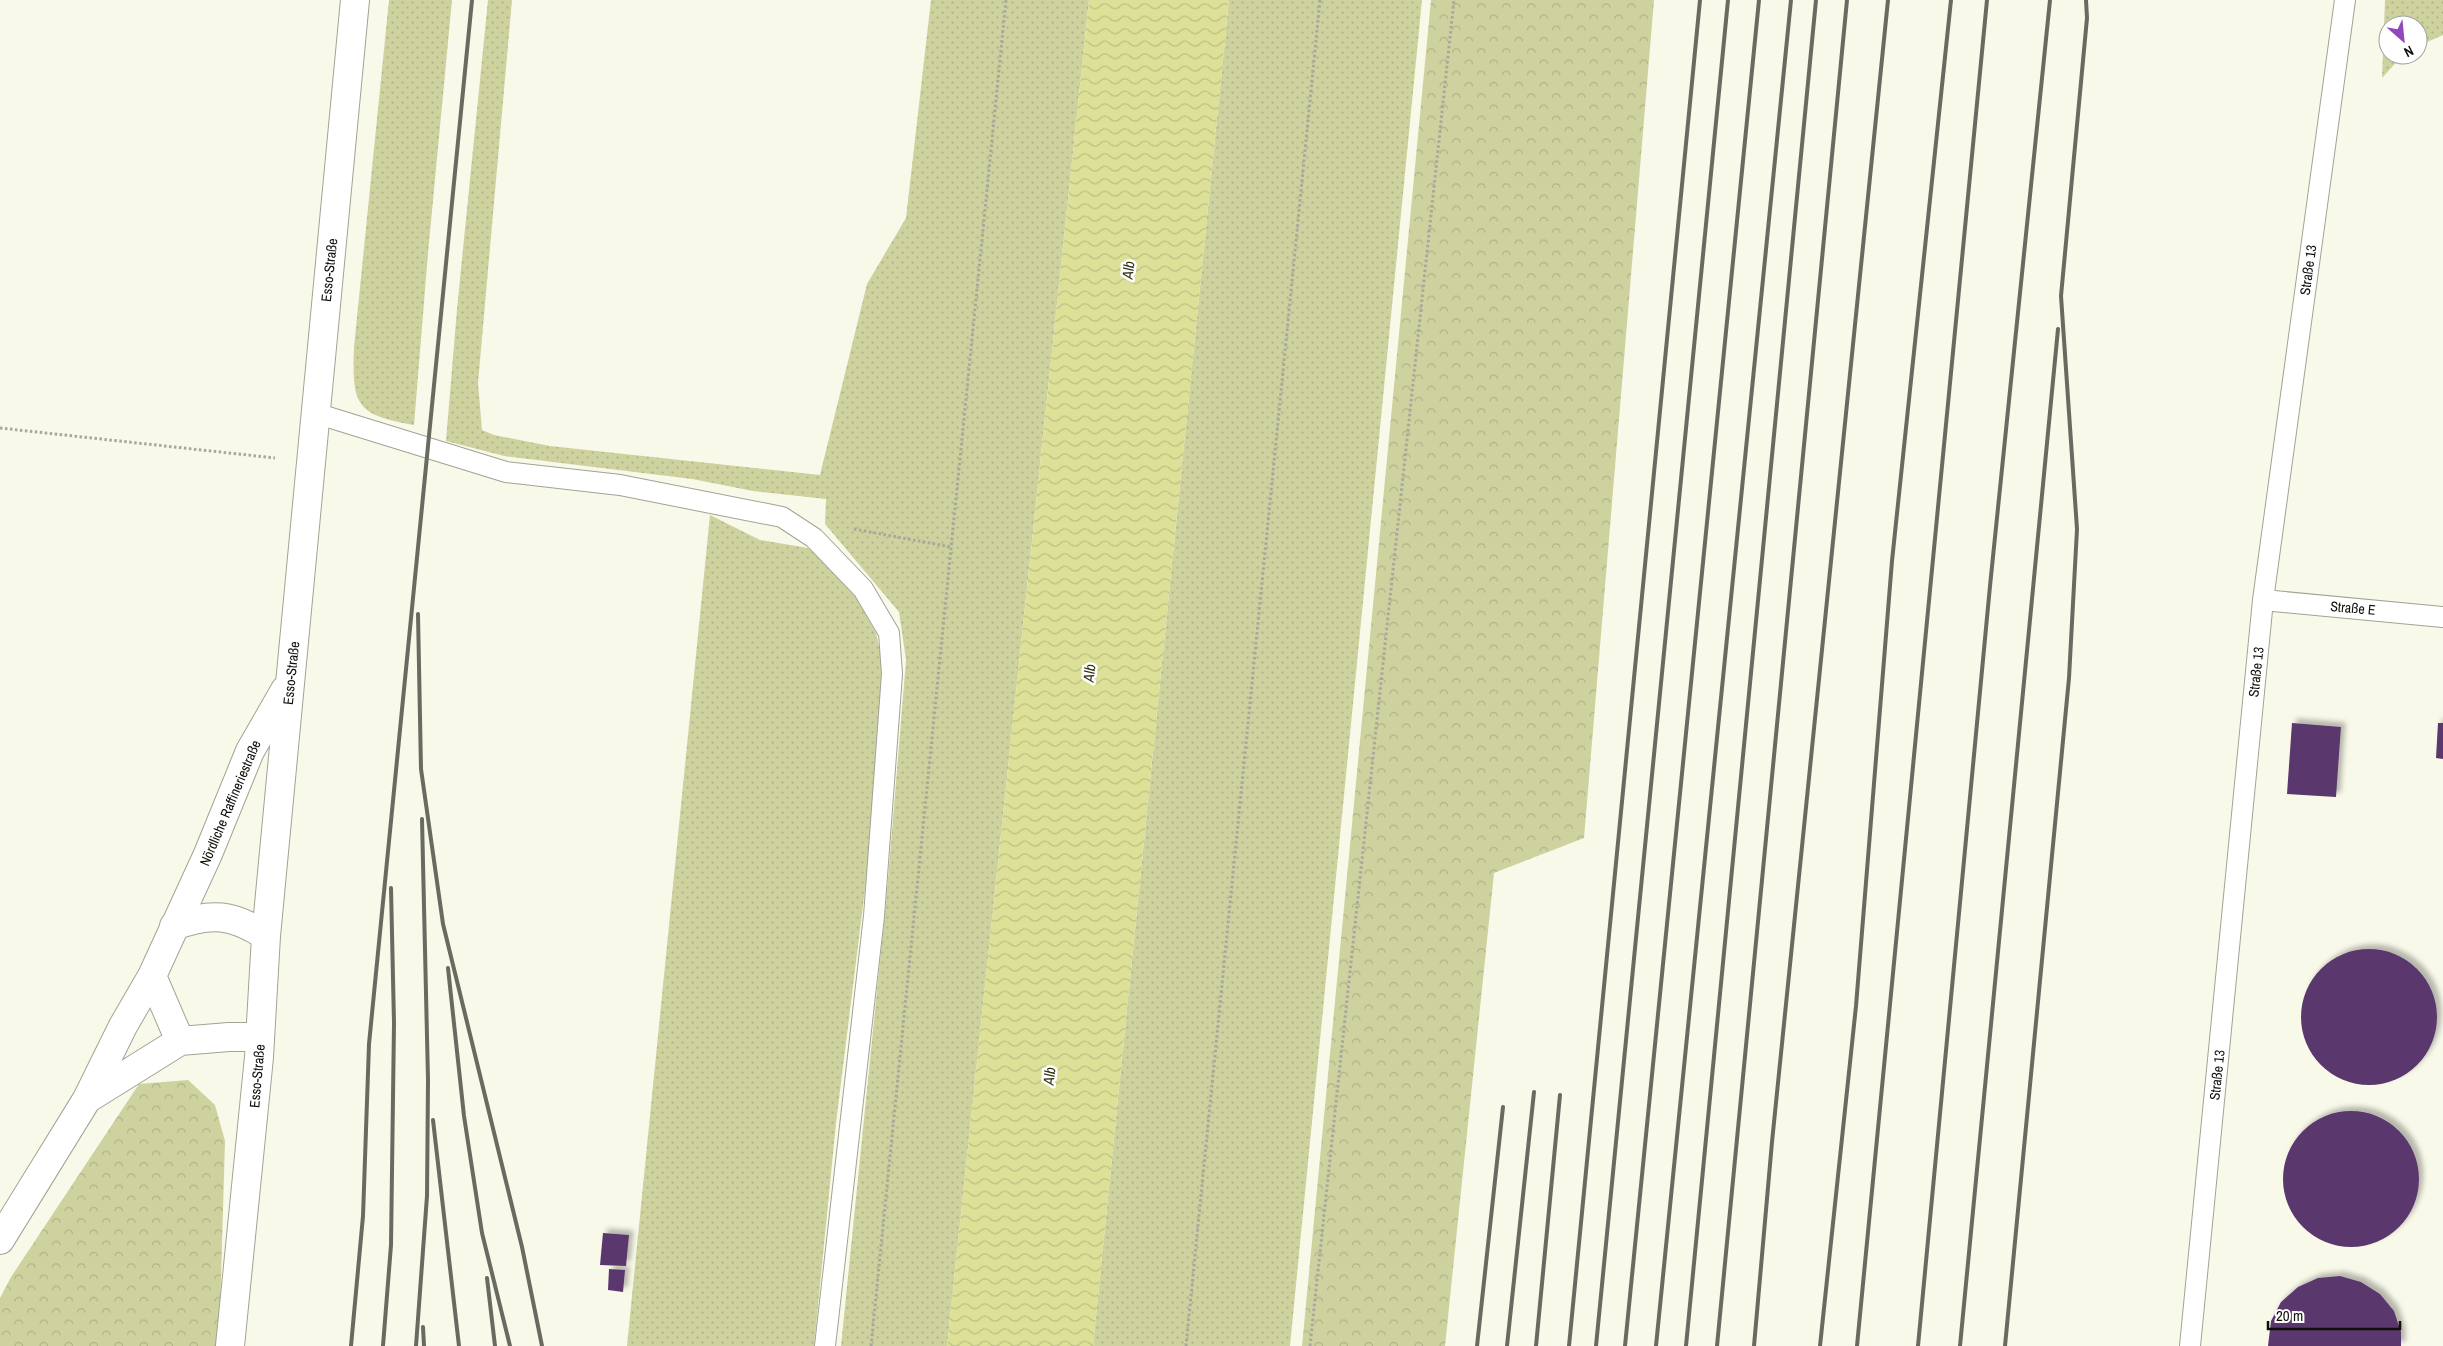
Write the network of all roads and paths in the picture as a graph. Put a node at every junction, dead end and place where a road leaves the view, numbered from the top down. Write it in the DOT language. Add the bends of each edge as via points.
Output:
graph roads {
  1 [pos="355,0"];
  2 [pos="1006,0"];
  3 [pos="1320,0"];
  4 [pos="1454,0"];
  5 [pos="2345,0"];
  6 [pos="315,413"];
  7 [pos="0,428"];
  8 [pos="312,462"];
  9 [pos="844,527"];
  10 [pos="951,548"];
  11 [pos="2263,600"];
  12 [pos="2443,617"];
  13 [pos="290,682"];
  14 [pos="174,926"];
  15 [pos="266,936"];
  16 [pos="152,976"];
  17 [pos="260,1037"];
  18 [pos="180,1041"];
  19 [pos="87,1099"];
  20 [pos="0,1240"];
  21 [pos="230,1346"];
  22 [pos="825,1346"];
  23 [pos="871,1346"];
  24 [pos="1186,1346"];
  25 [pos="1310,1346"];
  26 [pos="2190,1346"];
  1 -- 6 [label="street, Esso-Straße"];
  2 -- 10 [label="path"];
  3 -- 24 [label="path"];
  4 -- 25 [label="path"];
  5 -- 11 [label="lane, Straße 13"];
  6 -- 8 [label="street, Esso-Straße"];
  6 -- 22 [label="lane" via="506,472 620,485 782,517 814,538 863,589 889,633 892,674 874,916"];
  7 -- 8 [label="path"];
  8 -- 13 [label="street, Esso-Straße"];
  9 -- 10 [label="path"];
  10 -- 23 [label="path"];
  11 -- 12 [label="lane, Straße E"];
  11 -- 26 [label="lane, Straße 13"];
  13 -- 14 [label="street, Nördliche Raffineriestraße" via="250,752"];
  13 -- 15 [label="street, Esso-Straße"];
  14 -- 15 [label="street" via="211,916 231,919"];
  14 -- 16 [label="street, Nördliche Raffineriestraße"];
  15 -- 17 [label="street, Esso-Straße"];
  16 -- 18 [label="street"];
  16 -- 19 [label="street, Nördliche Raffineriestraße"];
  17 -- 18 [label="street, Nördliche Raffineriestraße" via="229,1036"];
  17 -- 21 [label="street, Esso-Straße"];
  18 -- 19 [label="street, Nördliche Raffineriestraße"];
  19 -- 20 [label="street, Nördliche Raffineriestraße"];
}
